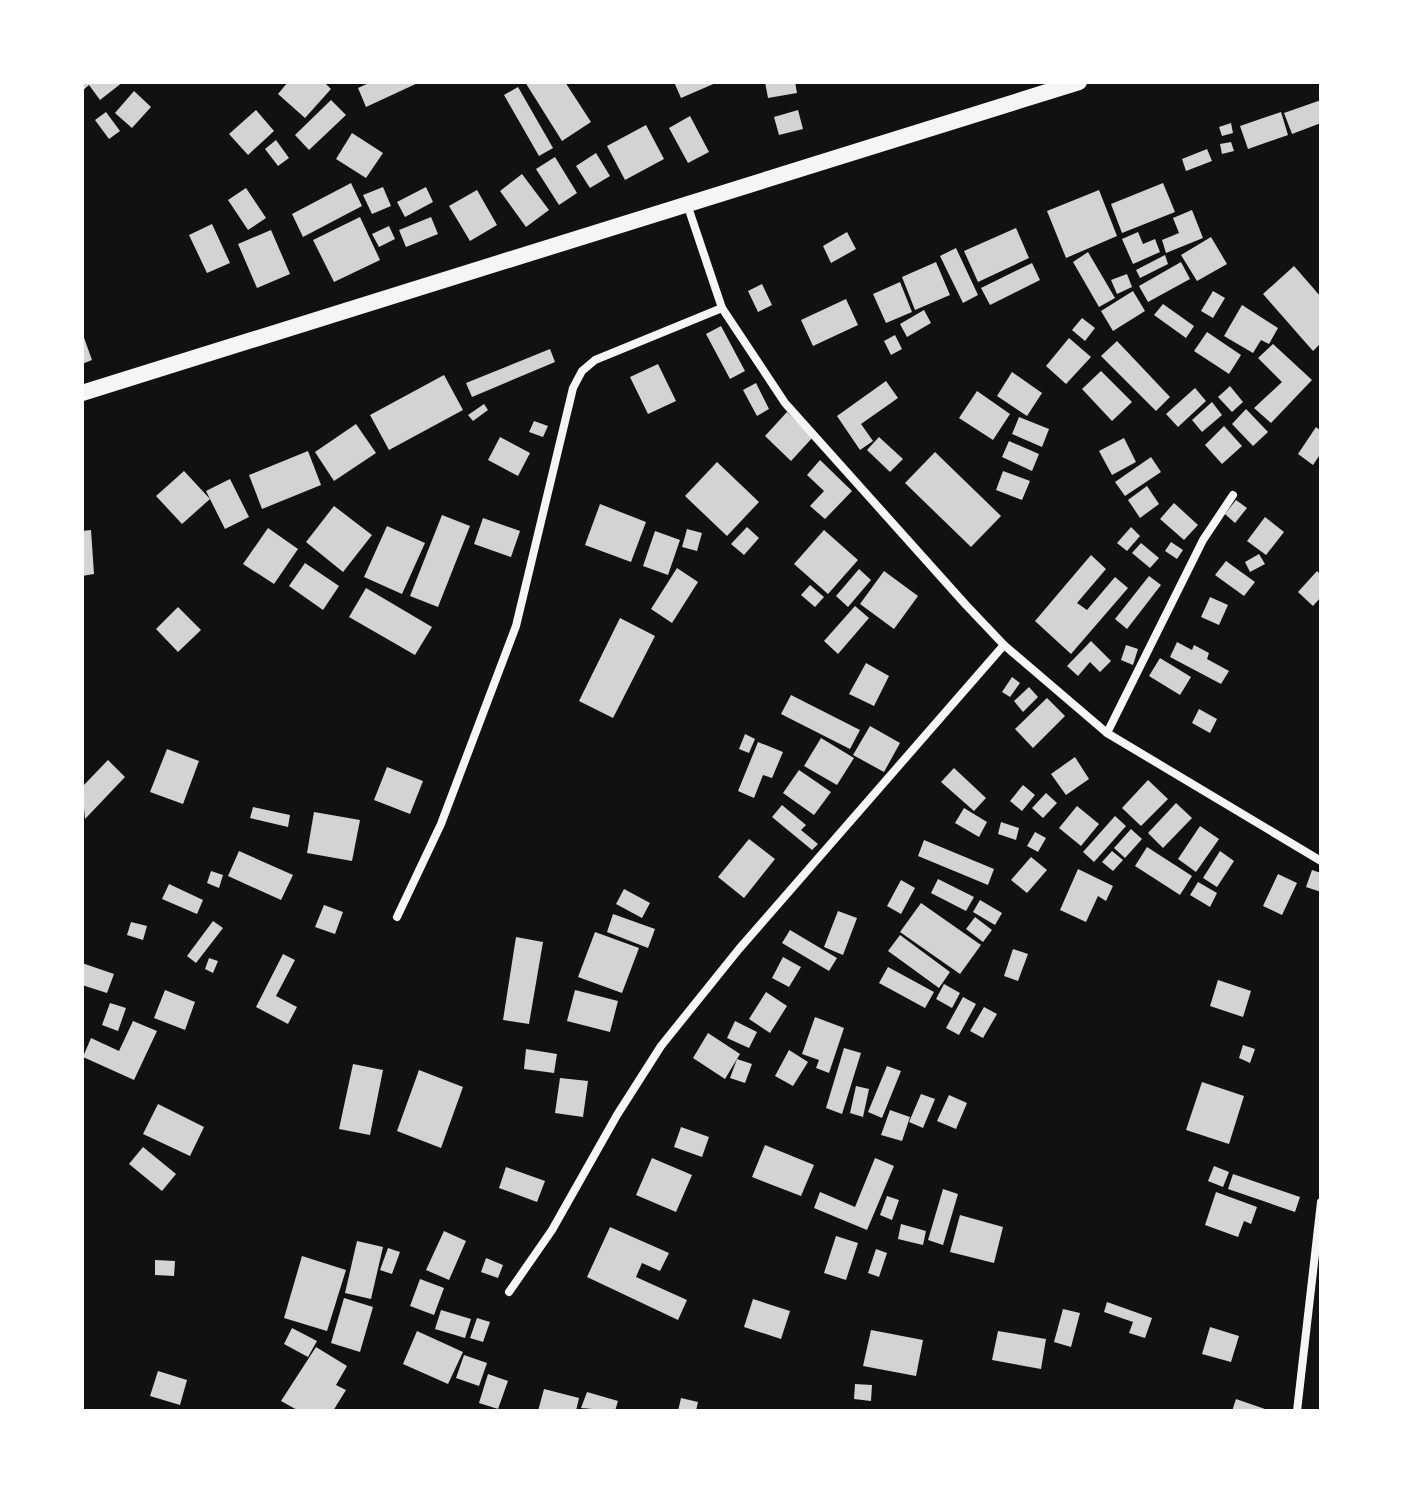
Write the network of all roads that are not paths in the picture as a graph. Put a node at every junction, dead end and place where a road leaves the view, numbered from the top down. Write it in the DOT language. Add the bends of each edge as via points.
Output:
graph roads {
  1 [pos="1079,82"];
  2 [pos="687,204"];
  3 [pos="722,308"];
  4 [pos="82,393"];
  5 [pos="1233,495"];
  6 [pos="1004,645"];
  7 [pos="1107,733"];
  8 [pos="1321,861"];
  9 [pos="397,917"];
  10 [pos="1321,1202"];
  11 [pos="509,1292"];
  12 [pos="1297,1411"];
  1 -- 2 [label="main road"];
  2 -- 3 [label="street"];
  2 -- 4 [label="main road"];
  3 -- 6 [label="street" via="785,403 846,476"];
  3 -- 9 [label="street" via="595,360 582,371 573,388 516,626 441,824"];
  5 -- 7 [label="street" via="1203,540"];
  6 -- 7 [label="street"];
  6 -- 11 [label="street" via="661,1046"];
  7 -- 8 [label="street"];
  10 -- 12 [label="street"];
}
